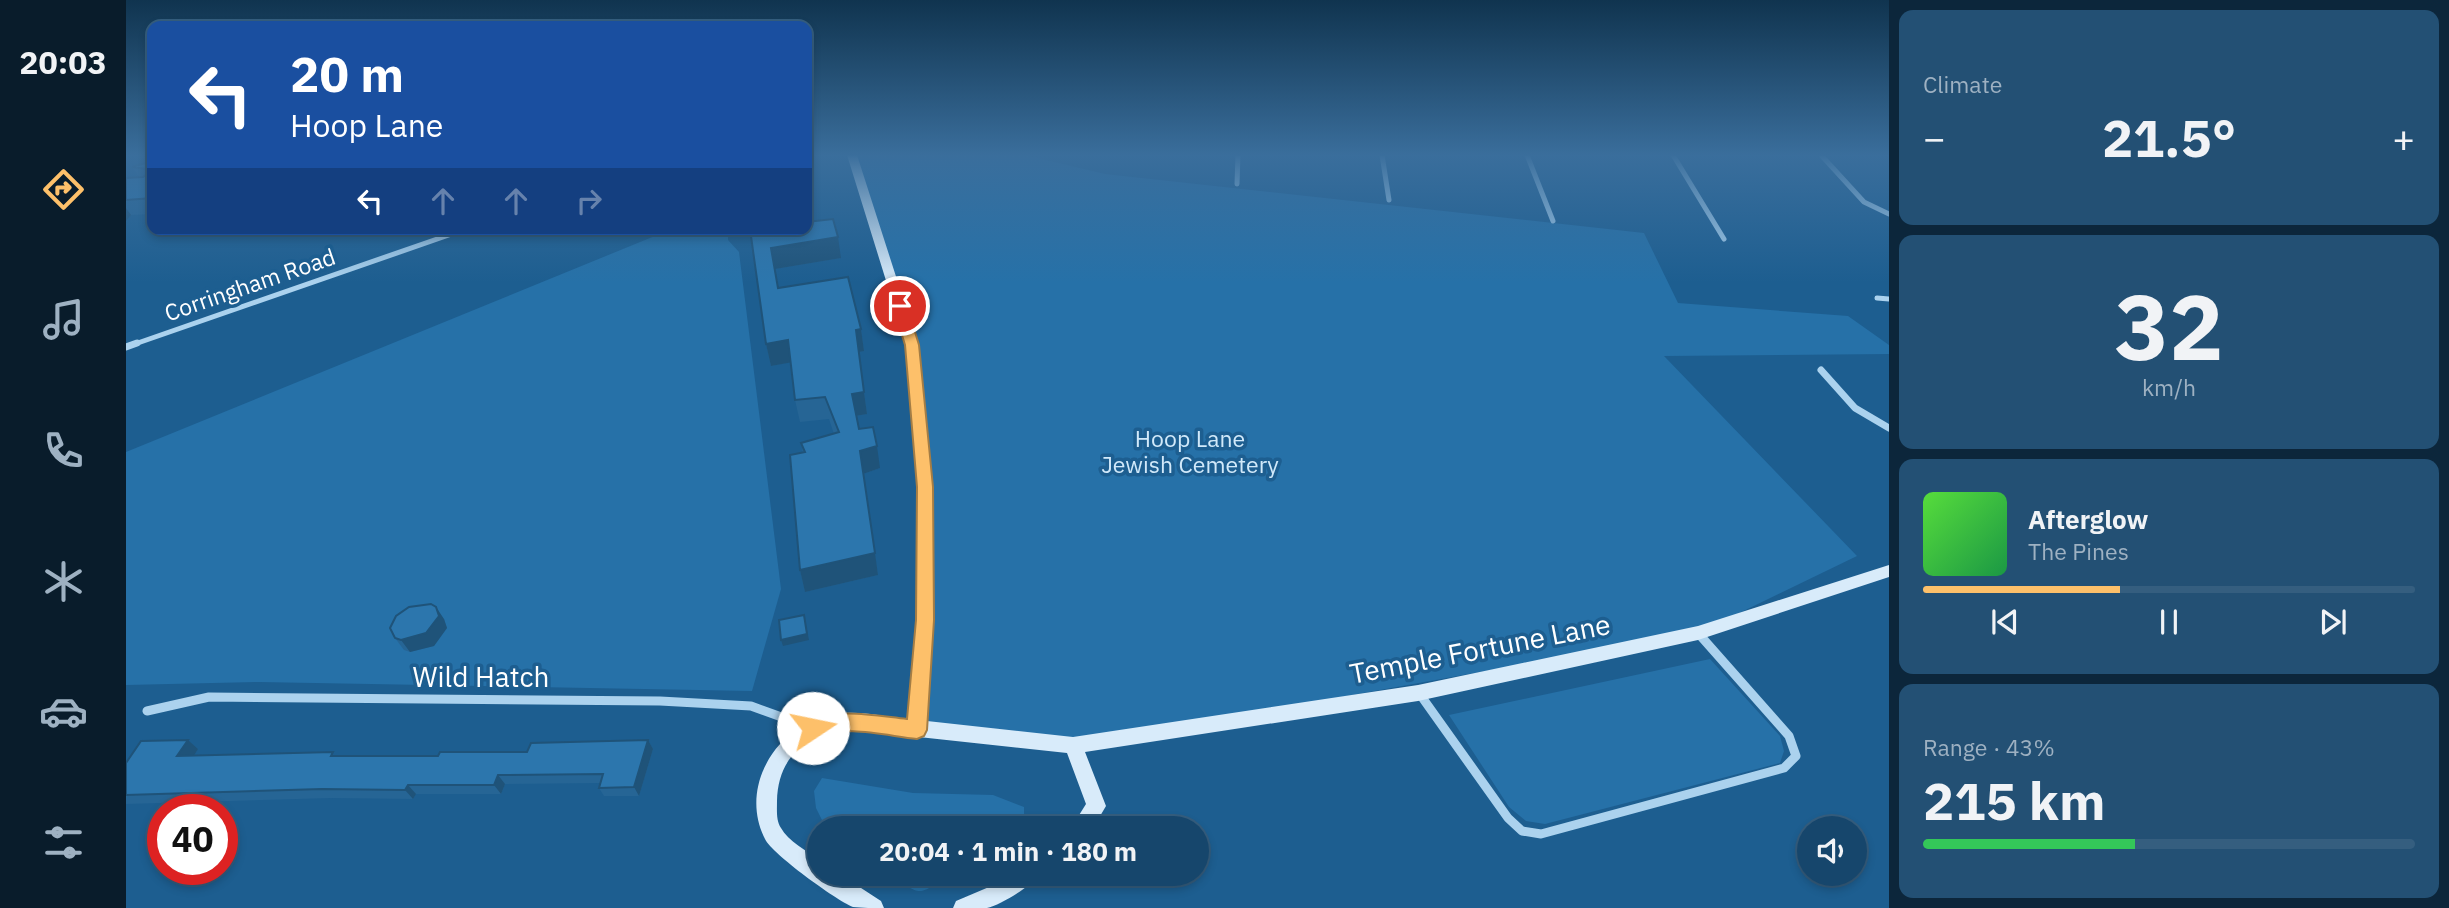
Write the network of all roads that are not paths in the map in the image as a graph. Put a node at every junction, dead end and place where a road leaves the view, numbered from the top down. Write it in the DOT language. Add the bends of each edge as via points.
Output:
graph roads {
  1 [pos="865,197"];
  2 [pos="1544,197"];
  3 [pos="1699,197"];
  4 [pos="1860,197"];
  5 [pos="1889,214"];
  6 [pos="1553,221"];
  7 [pos="449,235"];
  8 [pos="1724,239"];
  9 [pos="1877,298"];
  10 [pos="1889,299"];
  11 [pos="126,346"];
  12 [pos="1821,370"];
  13 [pos="1889,428"];
  14 [pos="1889,571"];
  15 [pos="1698,633"];
  16 [pos="1419,693"];
  17 [pos="147,711"];
  18 [pos="813,728"];
  19 [pos="917,730"];
  20 [pos="1073,745"];
  21 [pos="1089,816"];
  22 [pos="1009,886"];
  23 [pos="874,908"];
  24 [pos="963,908"];
  1 -- 19 [label="street" via="912,345 925,487 925,620"];
  2 -- 6 [label="street"];
  3 -- 8 [label="street"];
  4 -- 5 [label="street"];
  7 -- 11 [label="street, Corringham Road"];
  9 -- 10 [label="street"];
  12 -- 13 [label="street" via="1855,408"];
  14 -- 15 [label="street, Temple Fortune Lane"];
  15 -- 16 [label="street, Temple Fortune Lane"];
  15 -- 16 [label="street" via="1789,736 1797,756 1784,768 1541,834 1522,831 1507,818"];
  16 -- 20 [label="street, Temple Fortune Lane"];
  17 -- 18 [label="street, Wild Hatch" via="209,697 660,701 751,706"];
  18 -- 19 [label="street, Temple Fortune Lane" via="845,721"];
  18 -- 23 [label="street" via="785,750 771,769 767,814 774,836 826,879"];
  19 -- 20 [label="street, Temple Fortune Lane"];
  20 -- 21 [label="street" via="1096,806"];
  22 -- 24 [label="street"];
}
